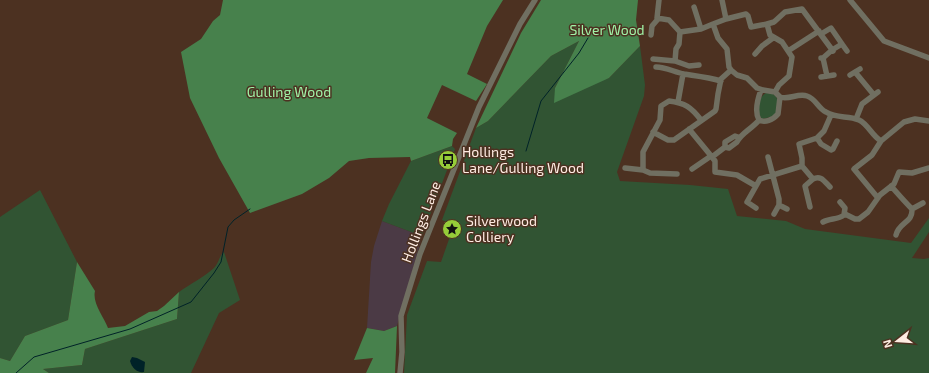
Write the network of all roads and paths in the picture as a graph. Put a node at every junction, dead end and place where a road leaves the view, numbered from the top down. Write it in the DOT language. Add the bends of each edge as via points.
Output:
graph roads {
  1 [pos="535,0"];
  2 [pos="659,0"];
  3 [pos="722,0"];
  4 [pos="850,0"];
  5 [pos="694,7"];
  6 [pos="658,19"];
  7 [pos="726,19"];
  8 [pos="713,24"];
  9 [pos="767,24"];
  10 [pos="700,29"];
  11 [pos="680,32"];
  12 [pos="820,33"];
  13 [pos="651,34"];
  14 [pos="773,38"];
  15 [pos="842,44"];
  16 [pos="833,50"];
  17 [pos="847,50"];
  18 [pos="788,51"];
  19 [pos="755,54"];
  20 [pos="929,58"];
  21 [pos="653,59"];
  22 [pos="675,61"];
  23 [pos="699,65"];
  24 [pos="656,67"];
  25 [pos="731,70"];
  26 [pos="855,72"];
  27 [pos="683,74"];
  28 [pos="834,75"];
  29 [pos="721,81"];
  30 [pos="760,90"];
  31 [pos="775,92"];
  32 [pos="780,97"];
  33 [pos="678,102"];
  34 [pos="831,115"];
  35 [pos="856,119"];
  36 [pos="701,120"];
  37 [pos="759,120"];
  38 [pos="929,121"];
  39 [pos="689,129"];
  40 [pos="653,132"];
  41 [pos="818,138"];
  42 [pos="837,141"];
  43 [pos="881,141"];
  44 [pos="712,156"];
  45 [pos="768,156"];
  46 [pos="802,166"];
  47 [pos="625,168"];
  48 [pos="929,168"];
  49 [pos="692,169"];
  50 [pos="643,170"];
  51 [pos="677,174"];
  52 [pos="773,175"];
  53 [pos="813,179"];
  54 [pos="756,186"];
  55 [pos="830,186"];
  56 [pos="891,186"];
  57 [pos="878,198"];
  58 [pos="840,202"];
  59 [pos="923,203"];
  60 [pos="779,205"];
  61 [pos="810,207"];
  62 [pos="756,208"];
  63 [pos="787,209"];
  64 [pos="912,209"];
  65 [pos="774,214"];
  66 [pos="845,214"];
  67 [pos="823,222"];
  68 [pos="896,230"];
  69 [pos="400,373"];
  1 -- 69 [label="street, Hollings Lane" via="520,24 479,106 420,254 401,316"];
  2 -- 6 [label="street" via="656,16"];
  3 -- 7 [label="street"];
  4 -- 20 [label="street" via="884,41"];
  5 -- 10 [label="street"];
  6 -- 11 [label="street" via="669,20"];
  6 -- 13 [label="street" via="652,26"];
  7 -- 8 [label="street"];
  7 -- 9 [label="street" via="746,14 751,26"];
  8 -- 10 [label="street"];
  8 -- 25 [label="street" via="718,38 727,49"];
  9 -- 12 [label="street" via="774,22 785,12 802,9"];
  9 -- 14 [label="street"];
  10 -- 11 [label="street"];
  11 -- 22 [label="street"];
  12 -- 15 [label="street" via="831,28"];
  12 -- 16 [label="street"];
  12 -- 18 [label="street"];
  14 -- 18 [label="street" via="782,42"];
  14 -- 19 [label="street"];
  15 -- 16 [label="street"];
  15 -- 17 [label="street"];
  16 -- 28 [label="street" via="822,58 824,77"];
  18 -- 31 [label="street" via="792,60 790,73"];
  21 -- 22 [label="street"];
  22 -- 23 [label="street" via="688,66"];
  24 -- 27 [label="street"];
  25 -- 29 [label="street"];
  25 -- 30 [label="street"];
  26 -- 35 [label="street" via="876,94 862,104"];
  27 -- 29 [label="street" via="707,76"];
  27 -- 33 [label="street"];
  29 -- 36 [label="street" via="716,109"];
  30 -- 31 [label="street"];
  30 -- 37 [label="street" via="757,102"];
  31 -- 32 [label="street"];
  32 -- 34 [label="street" via="806,96 815,100 822,110"];
  32 -- 37 [label="street" via="779,111 775,117"];
  33 -- 36 [label="street" via="693,109"];
  33 -- 40 [label="street" via="667,101 661,106 660,120"];
  34 -- 35 [label="street"];
  34 -- 41 [label="street"];
  35 -- 43 [label="street" via="864,123 873,136"];
  36 -- 39 [label="street"];
  37 -- 44 [label="street" via="752,128 724,143 725,147"];
  38 -- 43 [label="street" via="909,119"];
  39 -- 40 [label="street" via="671,140"];
  39 -- 44 [label="street"];
  40 -- 50 [label="street" via="643,152"];
  41 -- 42 [label="street" via="821,144 832,150"];
  41 -- 46 [label="street" via="799,144"];
  43 -- 57 [label="street" via="872,155 854,169"];
  44 -- 49 [label="street"];
  44 -- 54 [label="street" via="716,173 737,175"];
  45 -- 52 [label="street"];
  46 -- 52 [label="street"];
  46 -- 53 [label="street"];
  47 -- 50 [label="street"];
  48 -- 56 [label="street" via="908,174 899,172"];
  50 -- 51 [label="street" via="650,173"];
  52 -- 54 [label="street" via="760,179"];
  52 -- 60 [label="street"];
  53 -- 55 [label="street" via="821,178"];
  53 -- 61 [label="street" via="805,186"];
  54 -- 62 [label="street" via="747,203"];
  56 -- 57 [label="street"];
  56 -- 64 [label="street"];
  57 -- 66 [label="street" via="860,219"];
  58 -- 66 [label="street" via="845,208"];
  59 -- 64 [label="street"];
  60 -- 63 [label="street"];
  60 -- 65 [label="street"];
  64 -- 68 [label="street" via="910,219"];
  66 -- 67 [label="street" via="843,217"];
}
